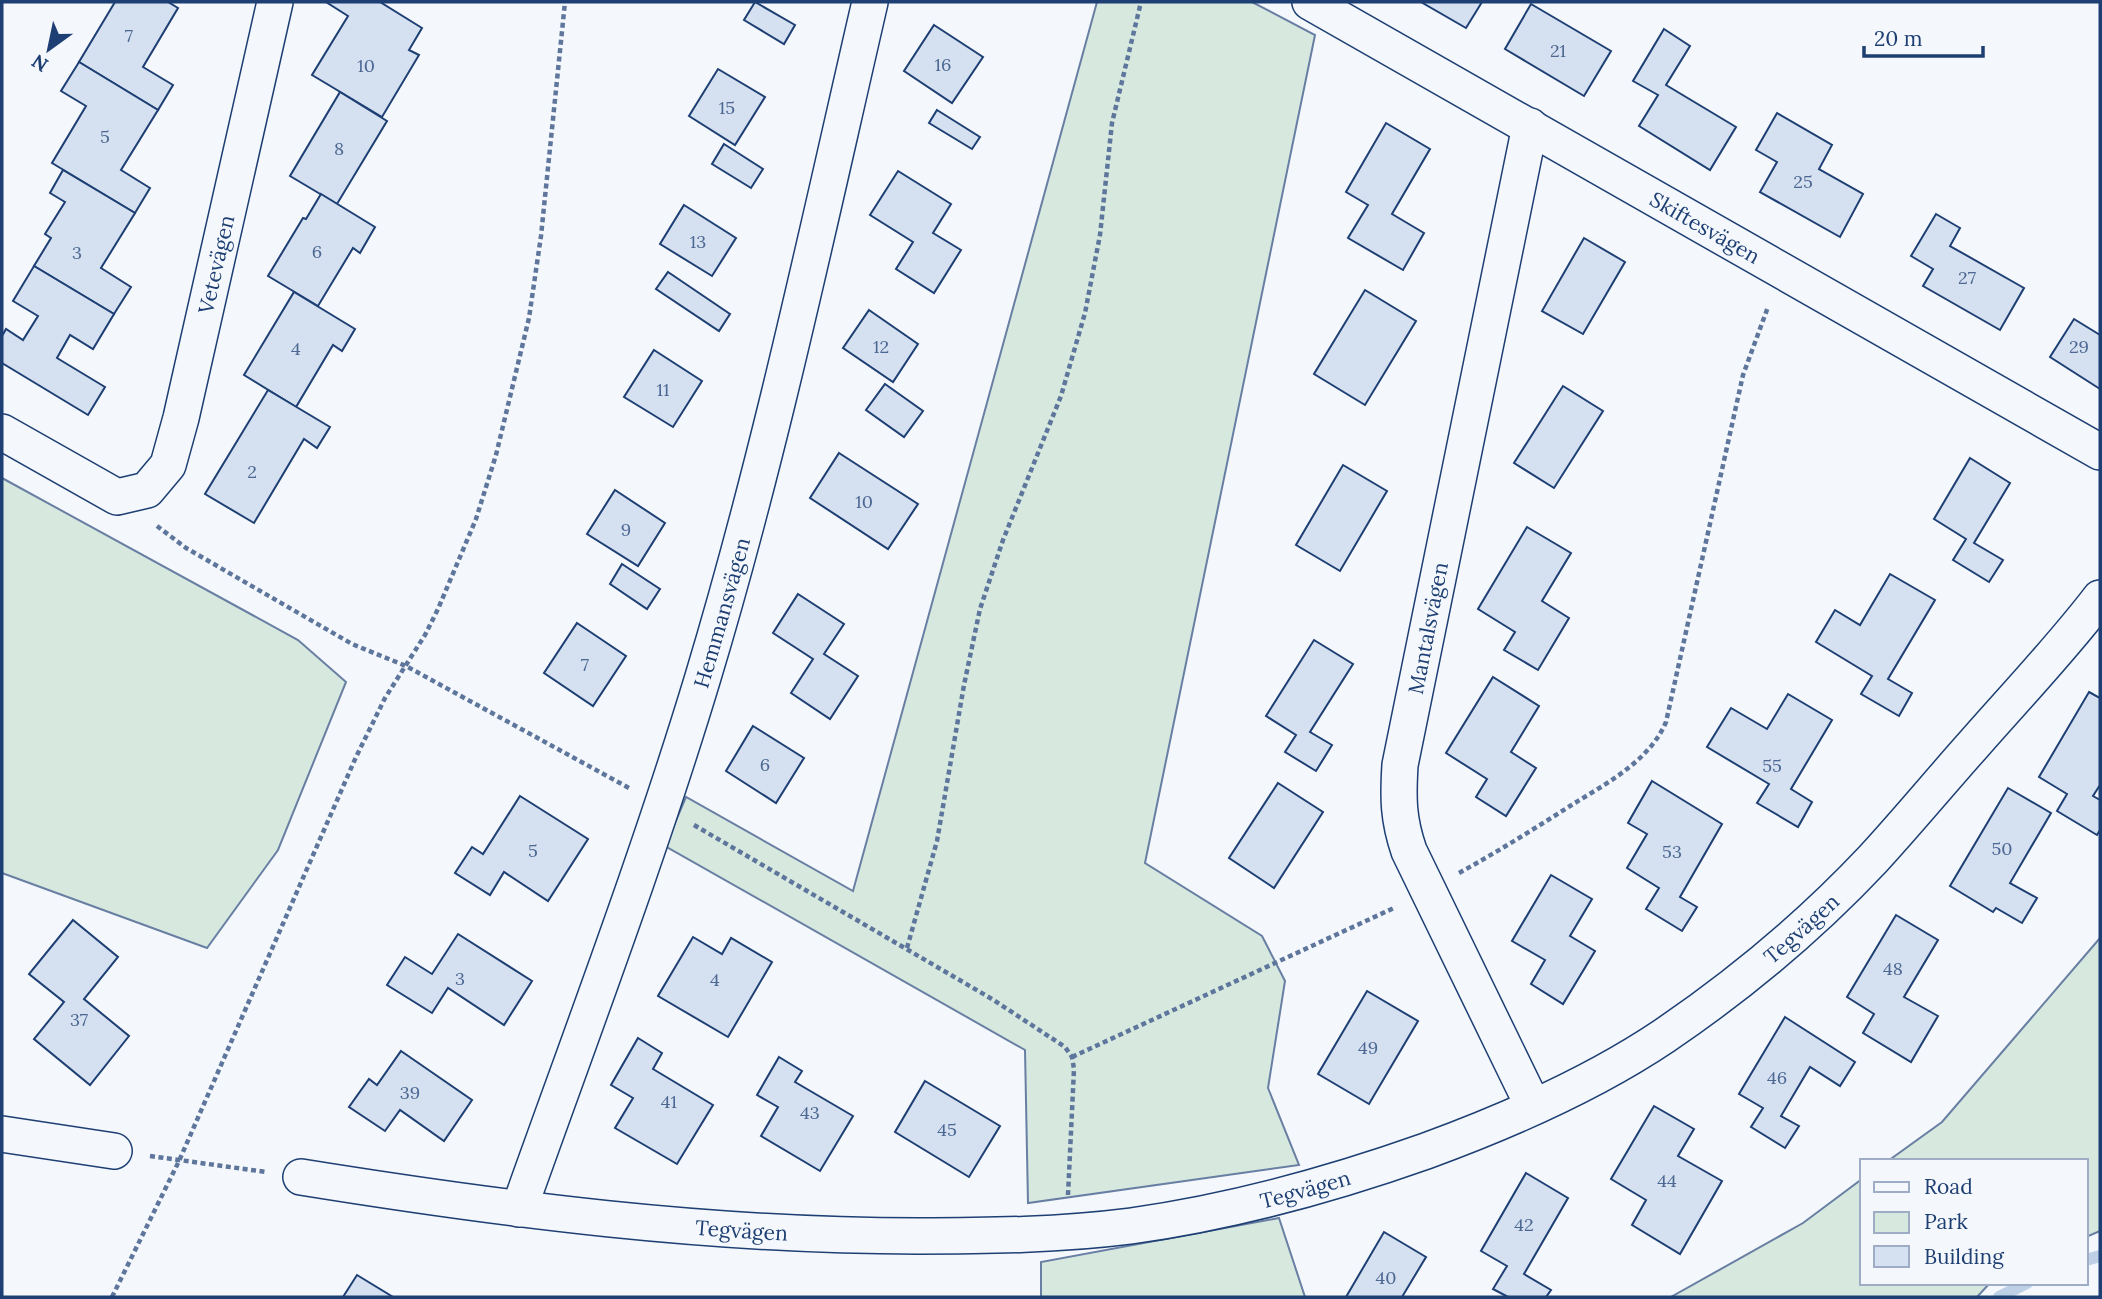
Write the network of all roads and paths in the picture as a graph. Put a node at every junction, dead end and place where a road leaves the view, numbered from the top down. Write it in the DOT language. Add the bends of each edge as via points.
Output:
graph roads {
  1 [pos="275,2"];
  2 [pos="565,2"];
  3 [pos="870,2"];
  4 [pos="1141,2"];
  5 [pos="1310,2"];
  6 [pos="1530,126"];
  7 [pos="1784,271"];
  8 [pos="2,432"];
  9 [pos="2100,452"];
  10 [pos="117,497"];
  11 [pos="2100,598"];
  12 [pos="406,666"];
  13 [pos="662,807"];
  14 [pos="1428,890"];
  15 [pos="907,948"];
  16 [pos="1072,1057"];
  17 [pos="1533,1106"];
  18 [pos="2,1134"];
  19 [pos="114,1151"];
  20 [pos="178,1161"];
  21 [pos="301,1177"];
  22 [pos="519,1209"];
  23 [pos="1068,1231"];
  24 [pos="112,1297"];
  1 -- 10 [label="street, Vetevägen" via="168,465 146,490"];
  2 -- 12 [label="path" via="541,236 518,368 476,519 438,609"];
  3 -- 13 [label="street, Hemmansvägen" via="730,585"];
  4 -- 15 [label="path" via="1112,123 1100,235 1085,313 1061,396 980,608 937,841"];
  5 -- 6 [label="street, Skiftesvägen"];
  6 -- 7 [label="street, Skiftesvägen"];
  6 -- 14 [label="street, Mantalsvägen" via="1400,765 1400,826"];
  7 -- 9 [label="street, Skiftesvägen"];
  7 -- 14 [label="path" via="1756,334 1744,375 1661,735 1604,785"];
  8 -- 10 [label="street"];
  10 -- 12 [label="path" via="186,548 352,644"];
  11 -- 17 [label="street, Tegvägen" via="1871,861 1815,916 1753,970 1662,1037 1578,1086"];
  12 -- 13 [label="path"];
  12 -- 20 [label="path" via="356,757"];
  13 -- 15 [label="path"];
  13 -- 22 [label="street, Hemmansvägen"];
  14 -- 16 [label="path"];
  14 -- 17 [label="street, Mantalsvägen"];
  15 -- 16 [label="path" via="1040,1029"];
  16 -- 23 [label="path"];
  17 -- 23 [label="street, Tegvägen" via="1480,1131 1362,1174 1241,1207 1130,1226"];
  18 -- 19 [label="street"];
  19 -- 20 [label="path"];
  20 -- 21 [label="path"];
  20 -- 24 [label="path"];
  21 -- 22 [label="street, Tegvägen"];
  22 -- 23 [label="street, Tegvägen" via="840,1237 1014,1237"];
}
